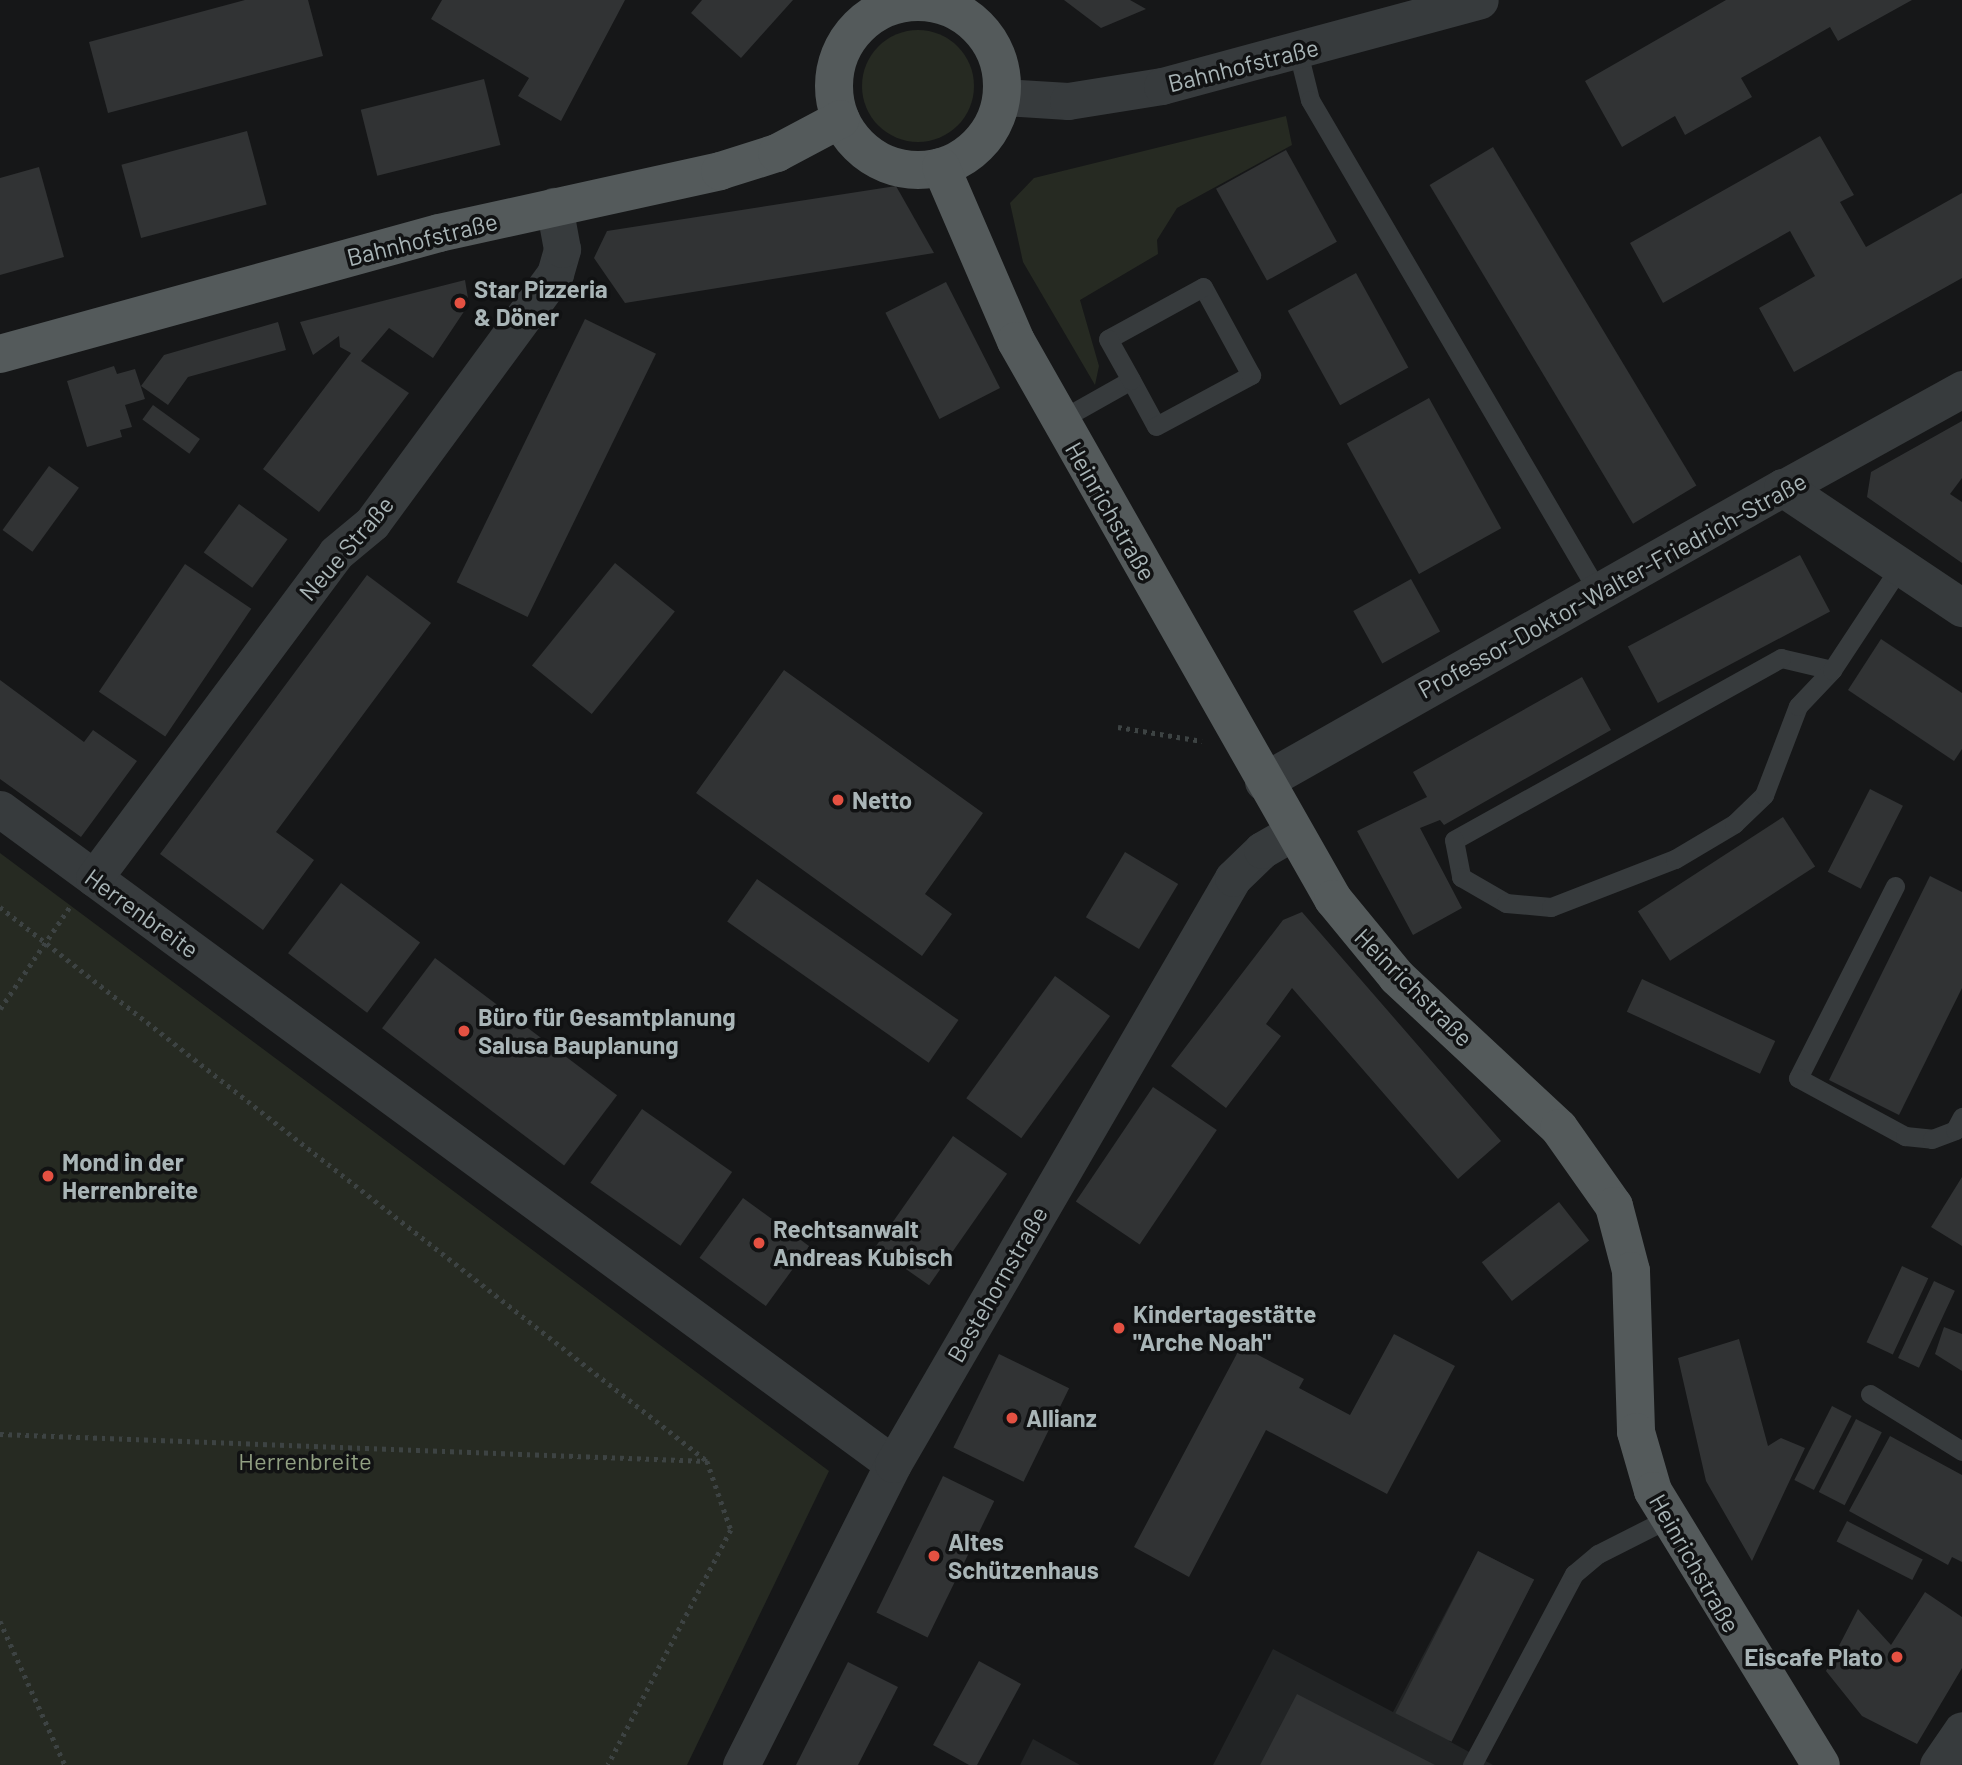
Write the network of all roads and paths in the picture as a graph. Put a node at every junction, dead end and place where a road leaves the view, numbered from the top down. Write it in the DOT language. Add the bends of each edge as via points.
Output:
graph roads {
  1 [pos="1480,0"];
  2 [pos="914,1"];
  3 [pos="1298,52"];
  4 [pos="1002,97"];
  5 [pos="841,120"];
  6 [pos="941,167"];
  7 [pos="554,206"];
  8 [pos="0,354"];
  9 [pos="1131,380"];
  10 [pos="1962,390"];
  11 [pos="1060,420"];
  12 [pos="1783,488"];
  13 [pos="1900,567"];
  14 [pos="1600,595"];
  15 [pos="1962,608"];
  16 [pos="1832,670"];
  17 [pos="1231,723"];
  18 [pos="1118,727"];
  19 [pos="1264,782"];
  20 [pos="0,809"];
  21 [pos="1292,832"];
  22 [pos="94,878"];
  23 [pos="1895,886"];
  24 [pos="0,907"];
  25 [pos="50,944"];
  26 [pos="0,1009"];
  27 [pos="1962,1117"];
  28 [pos="1870,1394"];
  29 [pos="0,1434"];
  30 [pos="1962,1451"];
  31 [pos="707,1461"];
  32 [pos="893,1464"];
  33 [pos="1667,1519"];
  34 [pos="0,1621"];
  35 [pos="1962,1730"];
  36 [pos="65,1765"];
  37 [pos="607,1765"];
  38 [pos="741,1765"];
  39 [pos="1472,1765"];
  40 [pos="1821,1765"];
  41 [pos="1938,1765"];
  1 -- 3 [label="street, Bahnhofstraße"];
  2 -- 4 [label="main road" via="951,8 981,29 999,60"];
  2 -- 5 [label="main road" via="874,14 844,46 834,88"];
  3 -- 4 [label="street, Bahnhofstraße" via="1162,86 1068,101"];
  3 -- 14 [label="lane" via="1310,100"];
  4 -- 6 [label="main road" via="986,137"];
  5 -- 6 [label="main road" via="858,145 883,162 911,170"];
  5 -- 7 [label="main road, Bahnhofstraße" via="741,164"];
  6 -- 11 [label="main road, Heinrichstraße" via="988,283"];
  7 -- 8 [label="main road, Bahnhofstraße"];
  7 -- 22 [label="street, Neue Straße" via="562,249 555,274 372,523 336,553"];
  9 -- 9 [label="lane" via="1156,426 1251,375 1203,287 1108,338"];
  9 -- 11 [label="lane"];
  10 -- 12 [label="street, Professor-Doktor-Walter-Friedrich-Straße"];
  11 -- 17 [label="main road, Heinrichstraße"];
  12 -- 13 [label="street"];
  12 -- 14 [label="street, Professor-Doktor-Walter-Friedrich-Straße"];
  13 -- 15 [label="street"];
  13 -- 16 [label="lane"];
  14 -- 19 [label="street, Professor-Doktor-Walter-Friedrich-Straße"];
  16 -- 16 [label="lane" via="1798,705 1764,795 1734,824 1675,859 1551,907 1506,903 1461,877 1454,841 1478,827 1781,658"];
  17 -- 18 [label="path" via="1198,743"];
  17 -- 19 [label="main road, Heinrichstraße"];
  19 -- 21 [label="main road, Heinrichstraße"];
  20 -- 22 [label="street, Herrenbreite"];
  21 -- 32 [label="street, Bestehornstraße" via="1262,850 1233,878"];
  21 -- 33 [label="main road, Heinrichstraße" via="1363,941 1559,1128 1614,1206 1631,1271 1636,1432"];
  22 -- 25 [label="path"];
  22 -- 32 [label="street, Herrenbreite"];
  23 -- 27 [label="lane" via="1798,1078 1905,1136 1932,1139 1955,1130"];
  24 -- 25 [label="path"];
  25 -- 26 [label="path"];
  25 -- 31 [label="path"];
  28 -- 30 [label="lane"];
  29 -- 31 [label="path"];
  31 -- 37 [label="path" via="731,1530"];
  32 -- 38 [label="street, Bestehornstraße"];
  33 -- 39 [label="lane" via="1598,1553 1574,1574"];
  33 -- 40 [label="main road, Heinrichstraße"];
  34 -- 36 [label="path"];
  35 -- 41 [label="street"];
}
